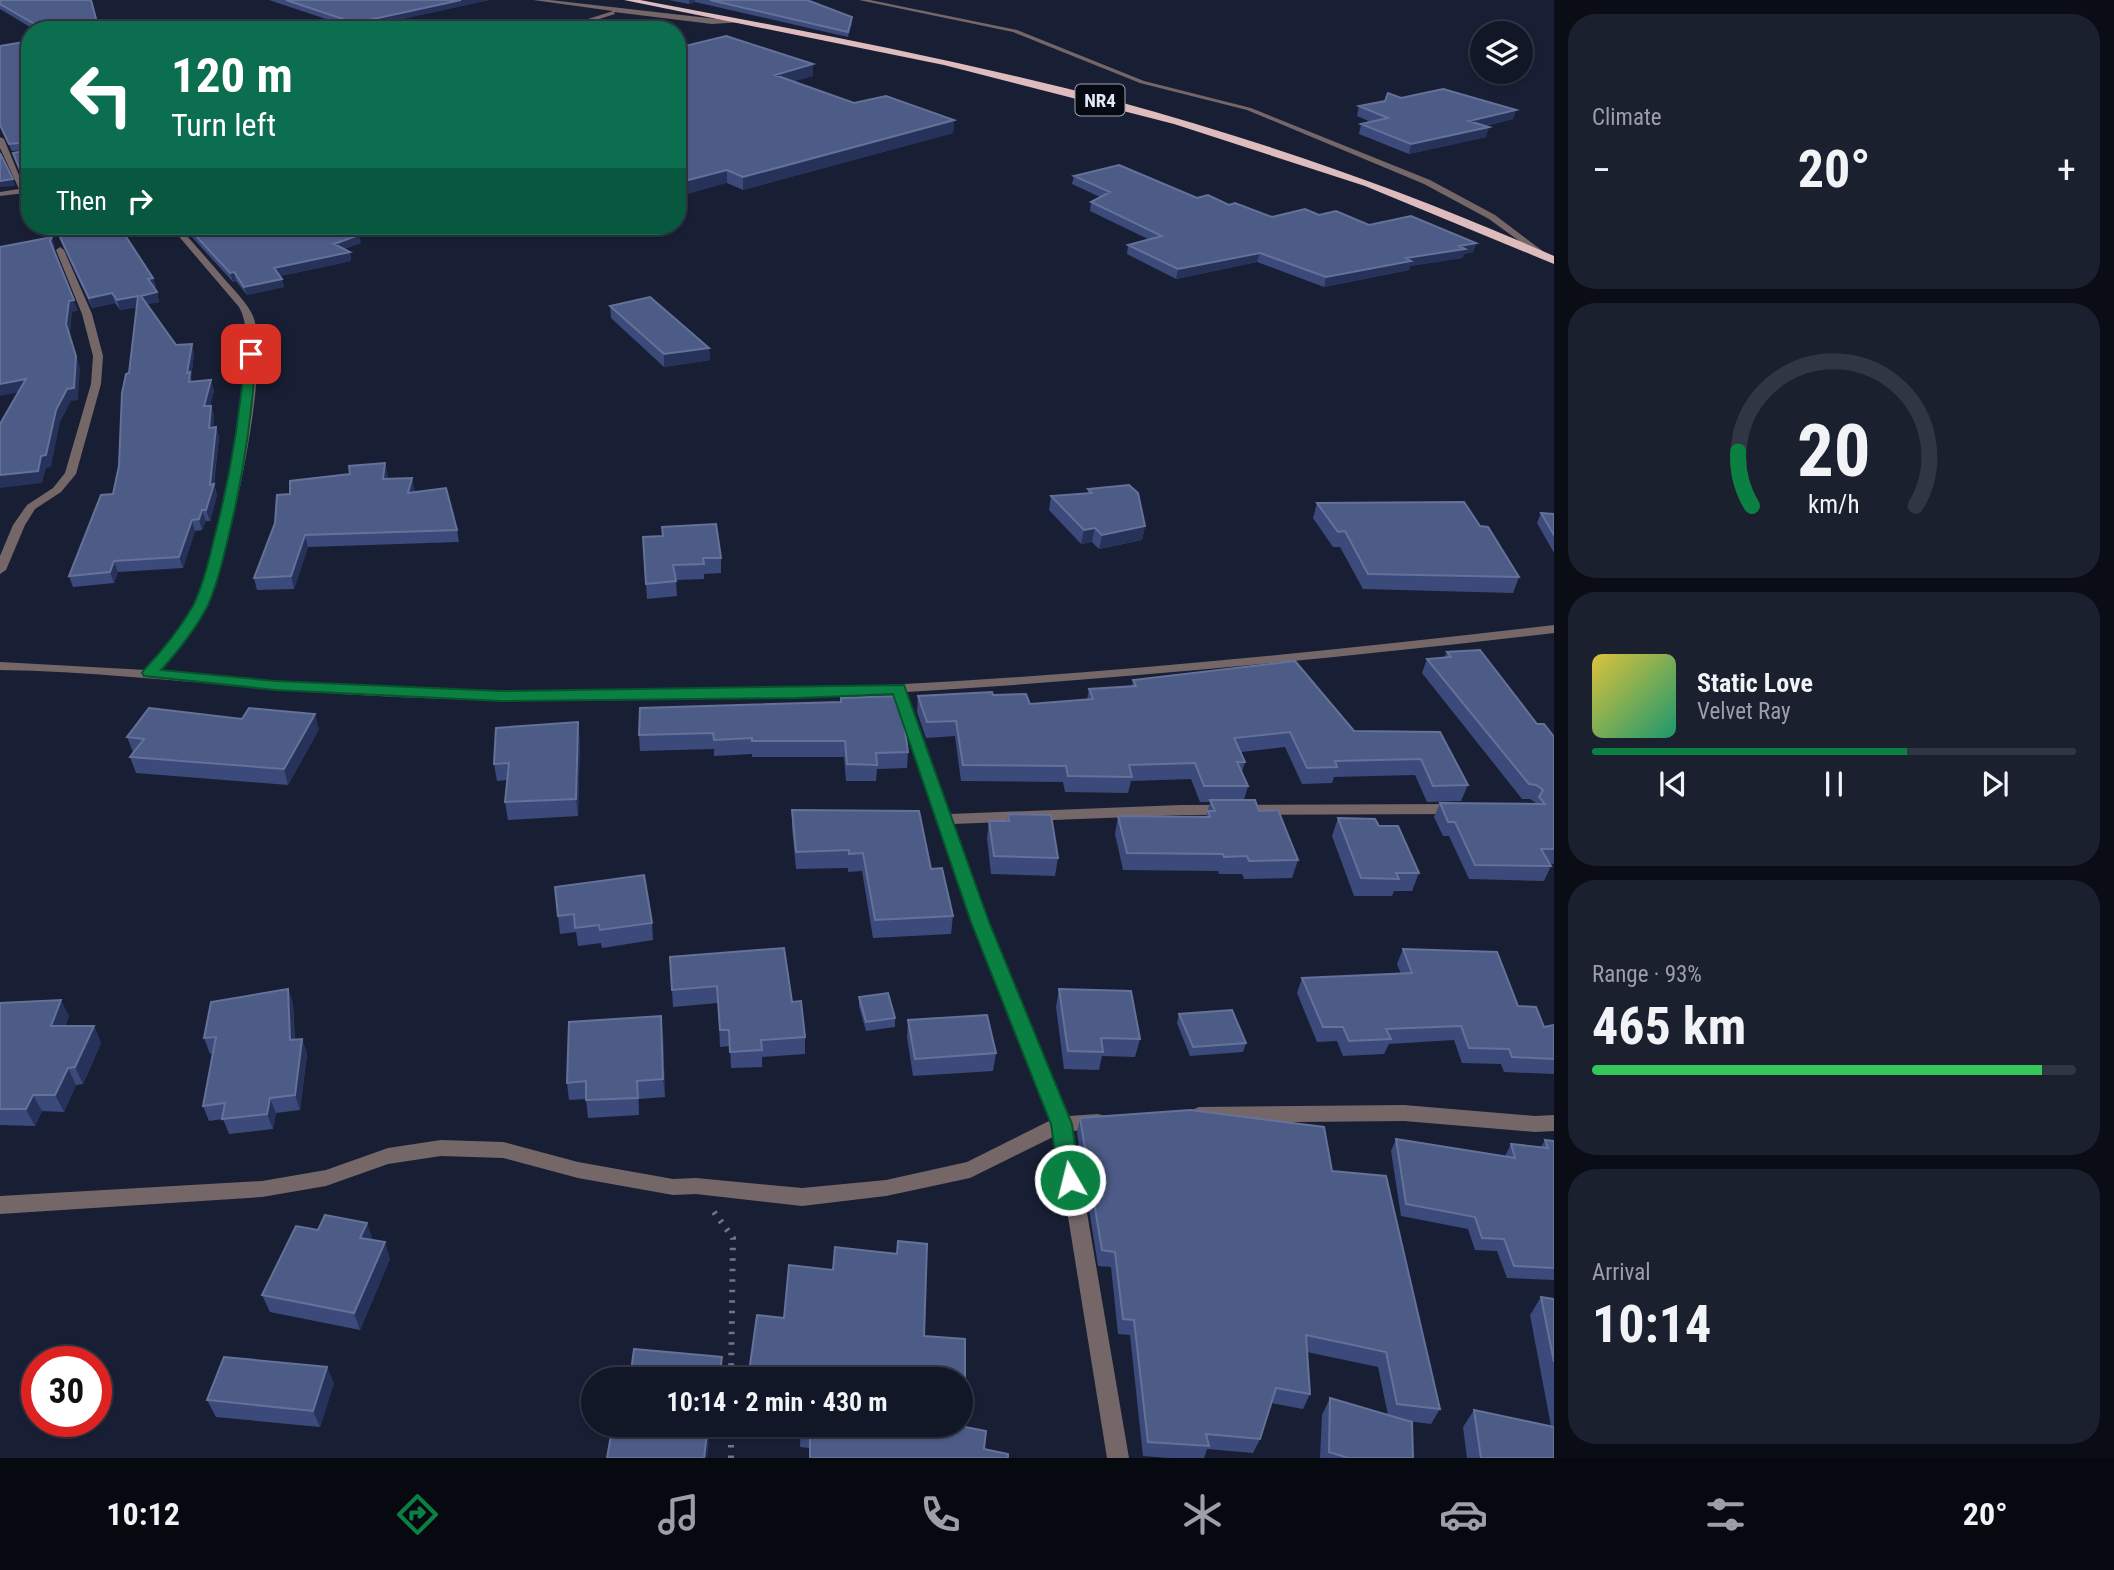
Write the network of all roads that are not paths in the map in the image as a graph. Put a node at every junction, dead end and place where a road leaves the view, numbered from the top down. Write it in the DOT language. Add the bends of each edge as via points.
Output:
graph roads {
  1 [pos="536,0"];
  2 [pos="628,0"];
  3 [pos="862,0"];
  4 [pos="618,11"];
  5 [pos="586,21"];
  6 [pos="740,22"];
  7 [pos="0,139"];
  8 [pos="19,155"];
  9 [pos="8,157"];
  10 [pos="21,181"];
  11 [pos="21,192"];
  12 [pos="0,194"];
  13 [pos="182,235"];
  14 [pos="60,250"];
  15 [pos="1544,255"];
  16 [pos="1554,260"];
  17 [pos="0,570"];
  18 [pos="1554,629"];
  19 [pos="0,666"];
  20 [pos="149,673"];
  21 [pos="899,689"];
  22 [pos="1472,808"];
  23 [pos="945,819"];
  24 [pos="1185,1116"];
  25 [pos="1122,1120"];
  26 [pos="1554,1122"];
  27 [pos="1062,1124"];
  28 [pos="0,1205"];
  29 [pos="1118,1458"];
  1 -- 4 [label="street"];
  2 -- 6 [label="highway, NR4"];
  3 -- 15 [label="street" via="1015,31 1142,82 1250,109 1427,182 1492,217"];
  4 -- 5 [label="street"];
  4 -- 6 [label="street"];
  6 -- 15 [label="highway, NR4" via="1121,105 1342,174"];
  7 -- 9 [label="street"];
  8 -- 9 [label="street"];
  9 -- 10 [label="street"];
  11 -- 12 [label="street"];
  13 -- 20 [label="street" via="249,318 247,411 232,496 202,603 173,648"];
  14 -- 17 [label="street" via="87,314 97,356 96,384 70,474 57,490 31,508"];
  15 -- 16 [label="highway, NR4"];
  18 -- 21 [label="street" via="1320,656"];
  19 -- 20 [label="street"];
  20 -- 21 [label="street" via="276,686 501,696"];
  21 -- 23 [label="street"];
  22 -- 23 [label="street" via="1181,810"];
  23 -- 27 [label="street" via="980,922"];
  24 -- 26 [label="street" via="1404,1113"];
  25 -- 27 [label="street"];
  27 -- 28 [label="street" via="970,1170 886,1188 802,1198 673,1187 578,1170 503,1150 441,1148 388,1156 326,1178 262,1189"];
  27 -- 29 [label="street"];
}
